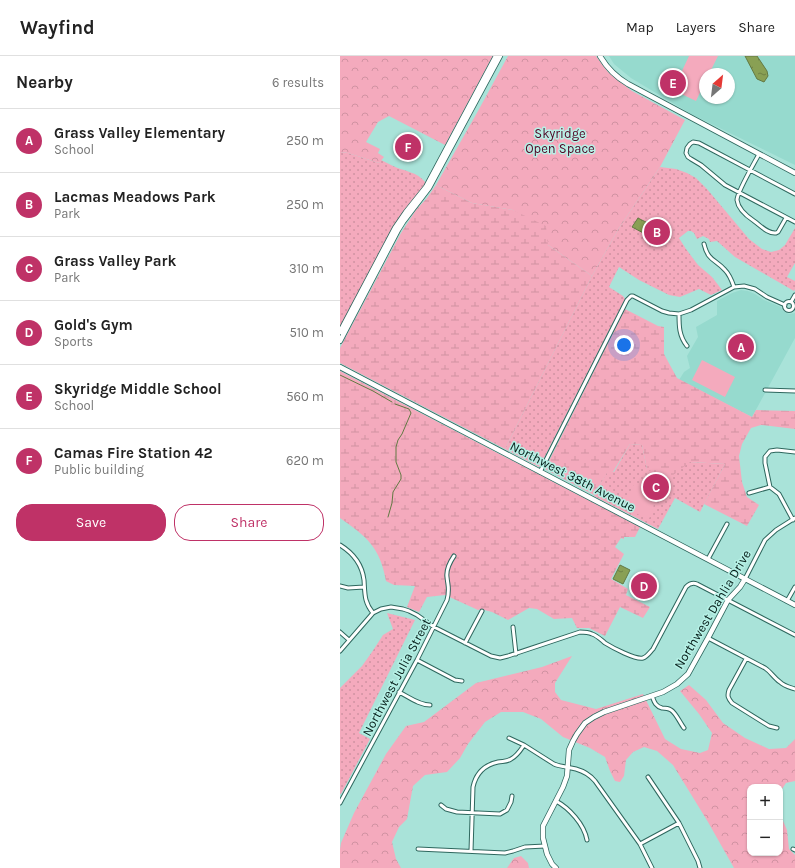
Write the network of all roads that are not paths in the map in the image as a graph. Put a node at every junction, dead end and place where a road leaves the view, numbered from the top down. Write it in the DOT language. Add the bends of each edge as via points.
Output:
graph roads {
  1 [pos="496,56"];
  2 [pos="500,56"];
  3 [pos="600,56"];
  4 [pos="759,154"];
  5 [pos="751,170"];
  6 [pos="795,173"];
  7 [pos="739,192"];
  8 [pos="795,194"];
  9 [pos="786,218"];
  10 [pos="795,222"];
  11 [pos="704,244"];
  12 [pos="734,287"];
  13 [pos="795,295"];
  14 [pos="791,302"];
  15 [pos="785,305"];
  16 [pos="679,314"];
  17 [pos="340,332"];
  18 [pos="340,341"];
  19 [pos="687,346"];
  20 [pos="340,367"];
  21 [pos="765,390"];
  22 [pos="795,391"];
  23 [pos="795,452"];
  24 [pos="540,472"];
  25 [pos="770,487"];
  26 [pos="749,493"];
  27 [pos="794,519"];
  28 [pos="727,524"];
  29 [pos="340,545"];
  30 [pos="454,556"];
  31 [pos="708,559"];
  32 [pos="744,579"];
  33 [pos="340,586"];
  34 [pos="364,587"];
  35 [pos="795,587"];
  36 [pos="728,600"];
  37 [pos="787,601"];
  38 [pos="795,605"];
  39 [pos="482,611"];
  40 [pos="373,613"];
  41 [pos="434,627"];
  42 [pos="513,627"];
  43 [pos="340,632"];
  44 [pos="795,635"];
  45 [pos="708,638"];
  46 [pos="349,640"];
  47 [pos="465,643"];
  48 [pos="340,651"];
  49 [pos="516,654"];
  50 [pos="746,659"];
  51 [pos="417,660"];
  52 [pos="462,681"];
  53 [pos="795,689"];
  54 [pos="399,692"];
  55 [pos="652,696"];
  56 [pos="430,704"];
  57 [pos="684,728"];
  58 [pos="777,728"];
  59 [pos="509,738"];
  60 [pos="524,746"];
  61 [pos="568,768"];
  62 [pos="648,777"];
  63 [pos="512,796"];
  64 [pos="556,801"];
  65 [pos="340,803"];
  66 [pos="441,805"];
  67 [pos="472,812"];
  68 [pos="679,823"];
  69 [pos="587,840"];
  70 [pos="640,844"];
  71 [pos="545,846"];
  72 [pos="418,849"];
  73 [pos="471,851"];
  74 [pos="556,868"];
  75 [pos="652,868"];
  76 [pos="700,868"];
  1 -- 17 [label="street" via="426,187 395,228"];
  2 -- 18 [label="street" via="430,188 398,230"];
  3 -- 4 [label="street" via="618,78"];
  4 -- 5 [label="street"];
  4 -- 6 [label="street"];
  5 -- 7 [label="street"];
  5 -- 7 [label="street" via="699,143 690,144 686,153 688,156 725,185"];
  5 -- 8 [label="street"];
  7 -- 9 [label="street"];
  7 -- 9 [label="street" via="737,200 745,214 770,233 778,232"];
  9 -- 10 [label="street"];
  11 -- 12 [label="street" via="711,259 729,274"];
  12 -- 15 [label="street" via="750,287"];
  12 -- 16 [label="street"];
  13 -- 14 [label="street"];
  14 -- 15 [label="street"];
  14 -- 15 [label="street" via="794,306 790,311 786,310"];
  16 -- 19 [label="street" via="682,341"];
  16 -- 24 [label="street" via="662,311 633,296 628,298"];
  20 -- 24 [label="street, Northwest 38th Avenue"];
  21 -- 22 [label="street"];
  23 -- 25 [label="street" via="777,450 767,454 765,463"];
  24 -- 31 [label="street, Northwest 38th Avenue"];
  25 -- 26 [label="street"];
  25 -- 27 [label="street" via="779,494"];
  27 -- 32 [label="street, Northwest Dahlia Drive" via="765,540"];
  28 -- 31 [label="street"];
  29 -- 34 [label="street" via="357,560 362,569"];
  30 -- 41 [label="street, Northwest Julia Street" via="447,573 448,600"];
  31 -- 32 [label="street, Northwest 38th Avenue"];
  32 -- 36 [label="street, Northwest Dahlia Drive"];
  32 -- 37 [label="street, Northwest 38th Avenue"];
  33 -- 34 [label="street"];
  34 -- 40 [label="street" via="365,600"];
  35 -- 37 [label="street"];
  36 -- 44 [label="street"];
  36 -- 45 [label="street, Northwest Dahlia Drive"];
  36 -- 49 [label="street" via="691,583 686,587 653,649 644,658 631,656 586,632"];
  37 -- 38 [label="street, Northwest 38th Avenue"];
  39 -- 47 [label="street"];
  40 -- 41 [label="street" via="390,607 403,609"];
  40 -- 46 [label="street"];
  41 -- 47 [label="street"];
  41 -- 51 [label="street, Northwest Julia Street"];
  42 -- 49 [label="street"];
  43 -- 46 [label="street"];
  45 -- 50 [label="street"];
  45 -- 55 [label="street, Northwest Dahlia Drive" via="682,680"];
  46 -- 48 [label="street"];
  47 -- 49 [label="street" via="500,658"];
  50 -- 53 [label="street" via="770,671 779,682"];
  50 -- 58 [label="street" via="729,690 728,698 757,719"];
  51 -- 52 [label="street" via="455,680"];
  51 -- 54 [label="street, Northwest Julia Street"];
  54 -- 56 [label="street" via="420,703"];
  54 -- 65 [label="street, Northwest Julia Street"];
  55 -- 57 [label="street" via="658,706 670,709"];
  55 -- 61 [label="street, Northwest Dahlia Drive" via="604,712 585,723 569,750"];
  59 -- 60 [label="street"];
  60 -- 61 [label="street" via="554,764"];
  60 -- 67 [label="street" via="511,759 491,765 477,775 473,788"];
  61 -- 64 [label="street, Northwest Dahlia Drive"];
  61 -- 70 [label="street" via="575,768 595,781"];
  62 -- 68 [label="street"];
  63 -- 67 [label="street" via="507,810 503,813"];
  64 -- 69 [label="street" via="569,809 584,829"];
  64 -- 71 [label="street, Northwest Dahlia Drive" via="543,826"];
  66 -- 67 [label="street" via="452,812"];
  67 -- 73 [label="street"];
  68 -- 70 [label="street"];
  68 -- 76 [label="street"];
  70 -- 75 [label="street"];
  71 -- 73 [label="street" via="525,847 505,853"];
  71 -- 74 [label="street, Northwest Dahlia Drive" via="549,860"];
  72 -- 73 [label="street"];
}
